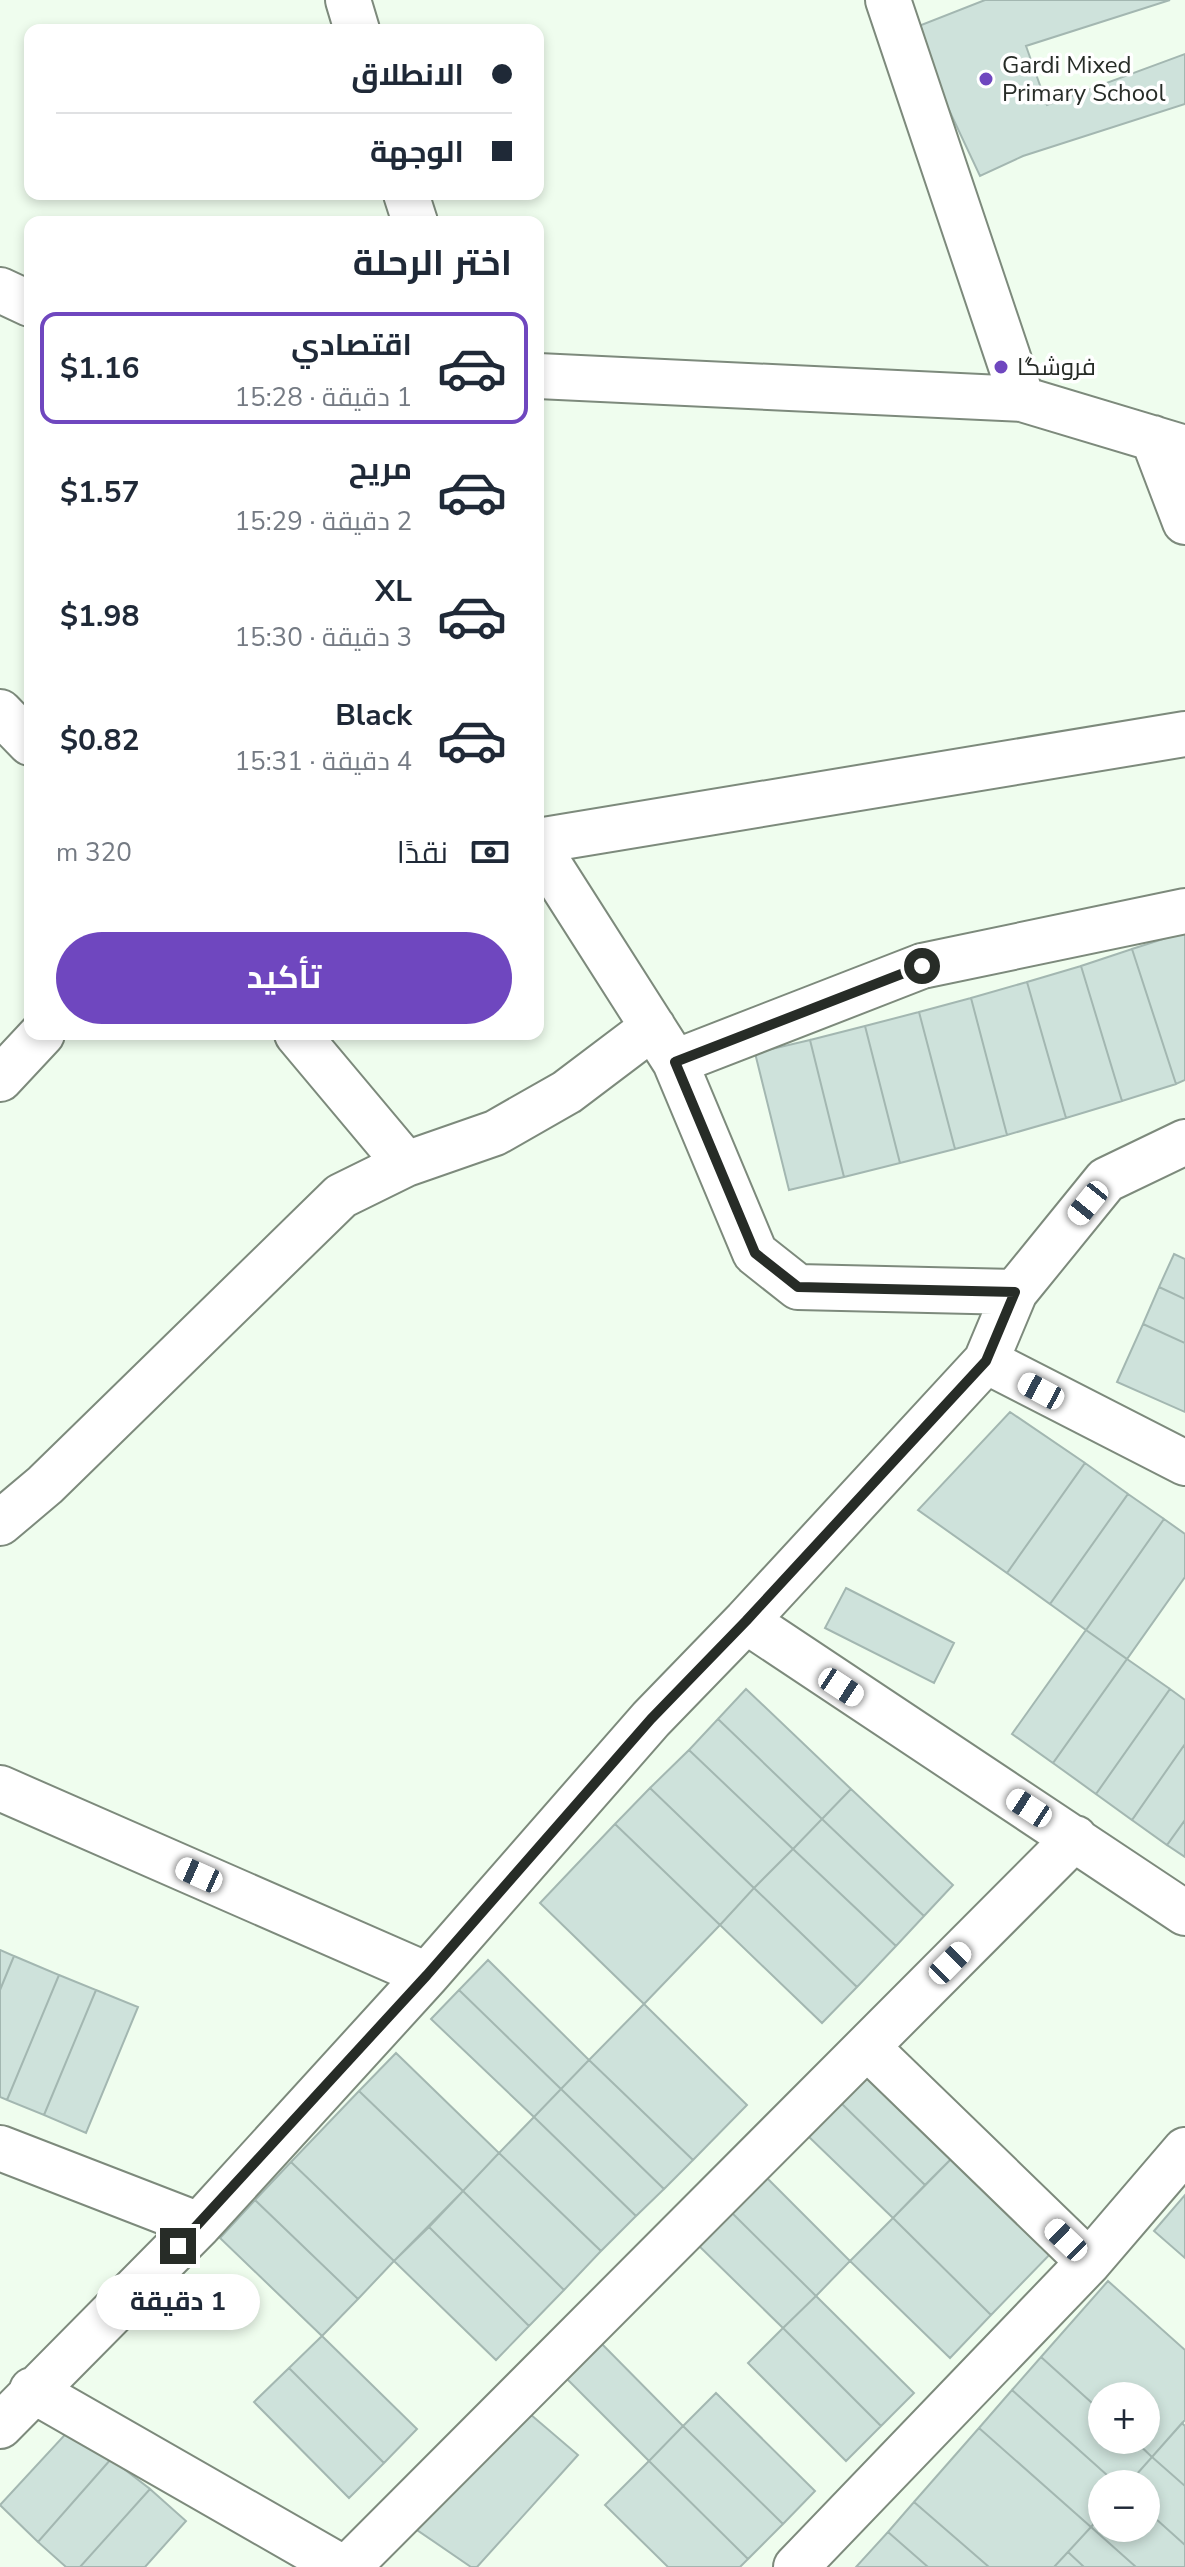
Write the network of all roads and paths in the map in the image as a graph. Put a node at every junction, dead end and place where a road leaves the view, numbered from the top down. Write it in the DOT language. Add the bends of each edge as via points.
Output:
graph roads {
  1 [pos="348,0"];
  2 [pos="888,0"];
  3 [pos="355,24"];
  4 [pos="0,290"];
  5 [pos="24,301"];
  6 [pos="544,376"];
  7 [pos="1022,399"];
  8 [pos="1169,443"];
  9 [pos="1185,522"];
  10 [pos="0,712"];
  11 [pos="1185,734"];
  12 [pos="24,737"];
  13 [pos="544,840"];
  14 [pos="544,856"];
  15 [pos="1185,911"];
  16 [pos="36,1040"];
  17 [pos="302,1040"];
  18 [pos="664,1045"];
  19 [pos="0,1079"];
  20 [pos="1184,1144"];
  21 [pos="406,1164"];
  22 [pos="1015,1292"];
  23 [pos="986,1361"];
  24 [pos="1174,1462"];
  25 [pos="0,1523"];
  26 [pos="746,1621"];
  27 [pos="0,1788"];
  28 [pos="1075,1838"];
  29 [pos="1185,1913"];
  30 [pos="427,1975"];
  31 [pos="867,2047"];
  32 [pos="0,2148"];
  33 [pos="1185,2150"];
  34 [pos="199,2225"];
  35 [pos="1089,2262"];
  36 [pos="32,2390"];
  37 [pos="0,2426"];
  38 [pos="341,2567"];
  39 [pos="348,2567"];
  40 [pos="796,2567"];
  1 -- 3 [label="street"];
  2 -- 7 [label="street"];
  4 -- 5 [label="street"];
  6 -- 7 [label="street"];
  7 -- 8 [label="street"];
  8 -- 9 [label="street"];
  10 -- 12 [label="street"];
  11 -- 13 [label="street"];
  14 -- 18 [label="street"];
  15 -- 18 [label="street" via="922,966"];
  16 -- 19 [label="street"];
  17 -- 21 [label="street"];
  18 -- 21 [label="street" via="495,1133"];
  18 -- 22 [label="street" via="755,1253 798,1287"];
  20 -- 22 [label="street" via="1106,1180"];
  21 -- 25 [label="street" via="341,1196"];
  22 -- 23 [label="street"];
  23 -- 24 [label="street"];
  23 -- 26 [label="street"];
  26 -- 28 [label="street"];
  26 -- 30 [label="street" via="651,1719"];
  27 -- 30 [label="street"];
  28 -- 29 [label="street"];
  28 -- 31 [label="street"];
  30 -- 34 [label="street"];
  31 -- 35 [label="street"];
  31 -- 39 [label="street"];
  32 -- 34 [label="street"];
  33 -- 35 [label="street"];
  34 -- 36 [label="street"];
  35 -- 40 [label="street"];
  36 -- 37 [label="street"];
  36 -- 38 [label="street"];
}
